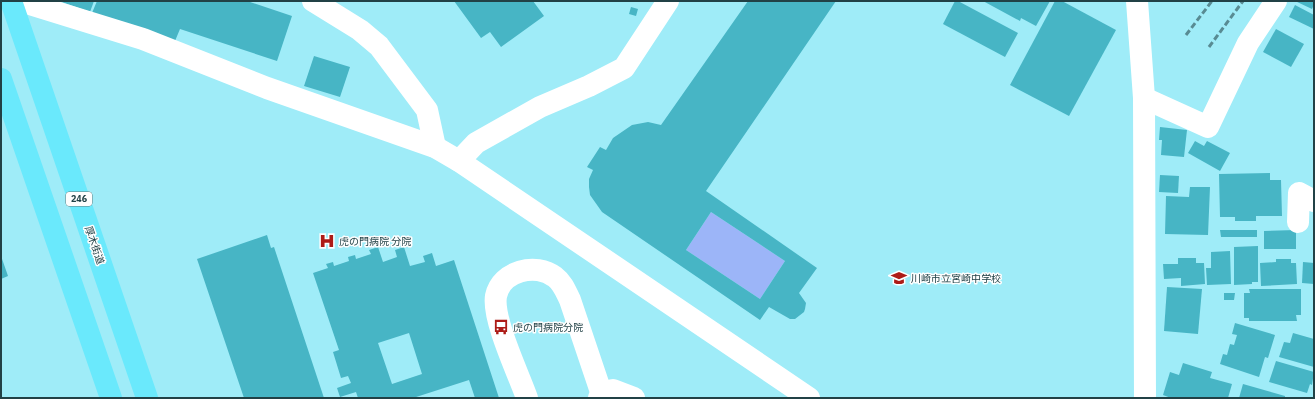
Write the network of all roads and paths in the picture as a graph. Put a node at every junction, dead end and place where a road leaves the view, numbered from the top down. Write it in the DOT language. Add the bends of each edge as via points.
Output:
graph roads {
  1 [pos="11,1"];
  2 [pos="20,1"];
  3 [pos="313,1"];
  4 [pos="668,1"];
  5 [pos="1136,1"];
  6 [pos="1276,1"];
  7 [pos="1,79"];
  8 [pos="1144,98"];
  9 [pos="435,147"];
  10 [pos="459,161"];
  11 [pos="1314,201"];
  12 [pos="1298,222"];
  13 [pos="600,395"];
  14 [pos="111,398"];
  15 [pos="147,398"];
  16 [pos="527,398"];
  17 [pos="634,398"];
  18 [pos="808,398"];
  19 [pos="1145,398"];
  1 -- 15 [label="highway, 厚木街道 / 246"];
  2 -- 9 [label="street" via="143,40 267,88"];
  3 -- 9 [label="street" via="360,30 379,46 427,110"];
  4 -- 10 [label="street" via="624,68 540,107 476,143"];
  5 -- 8 [label="street"];
  6 -- 8 [label="street" via="1248,43 1208,127"];
  7 -- 14 [label="highway"];
  8 -- 19 [label="street"];
  9 -- 10 [label="street"];
  10 -- 18 [label="street"];
  11 -- 12 [label="street" via="1299,193"];
  13 -- 16 [label="street" via="564,286 555,277 543,271 528,270 514,274 501,284 496,296 496,309 501,327"];
  13 -- 17 [label="street" via="613,390"];
}
